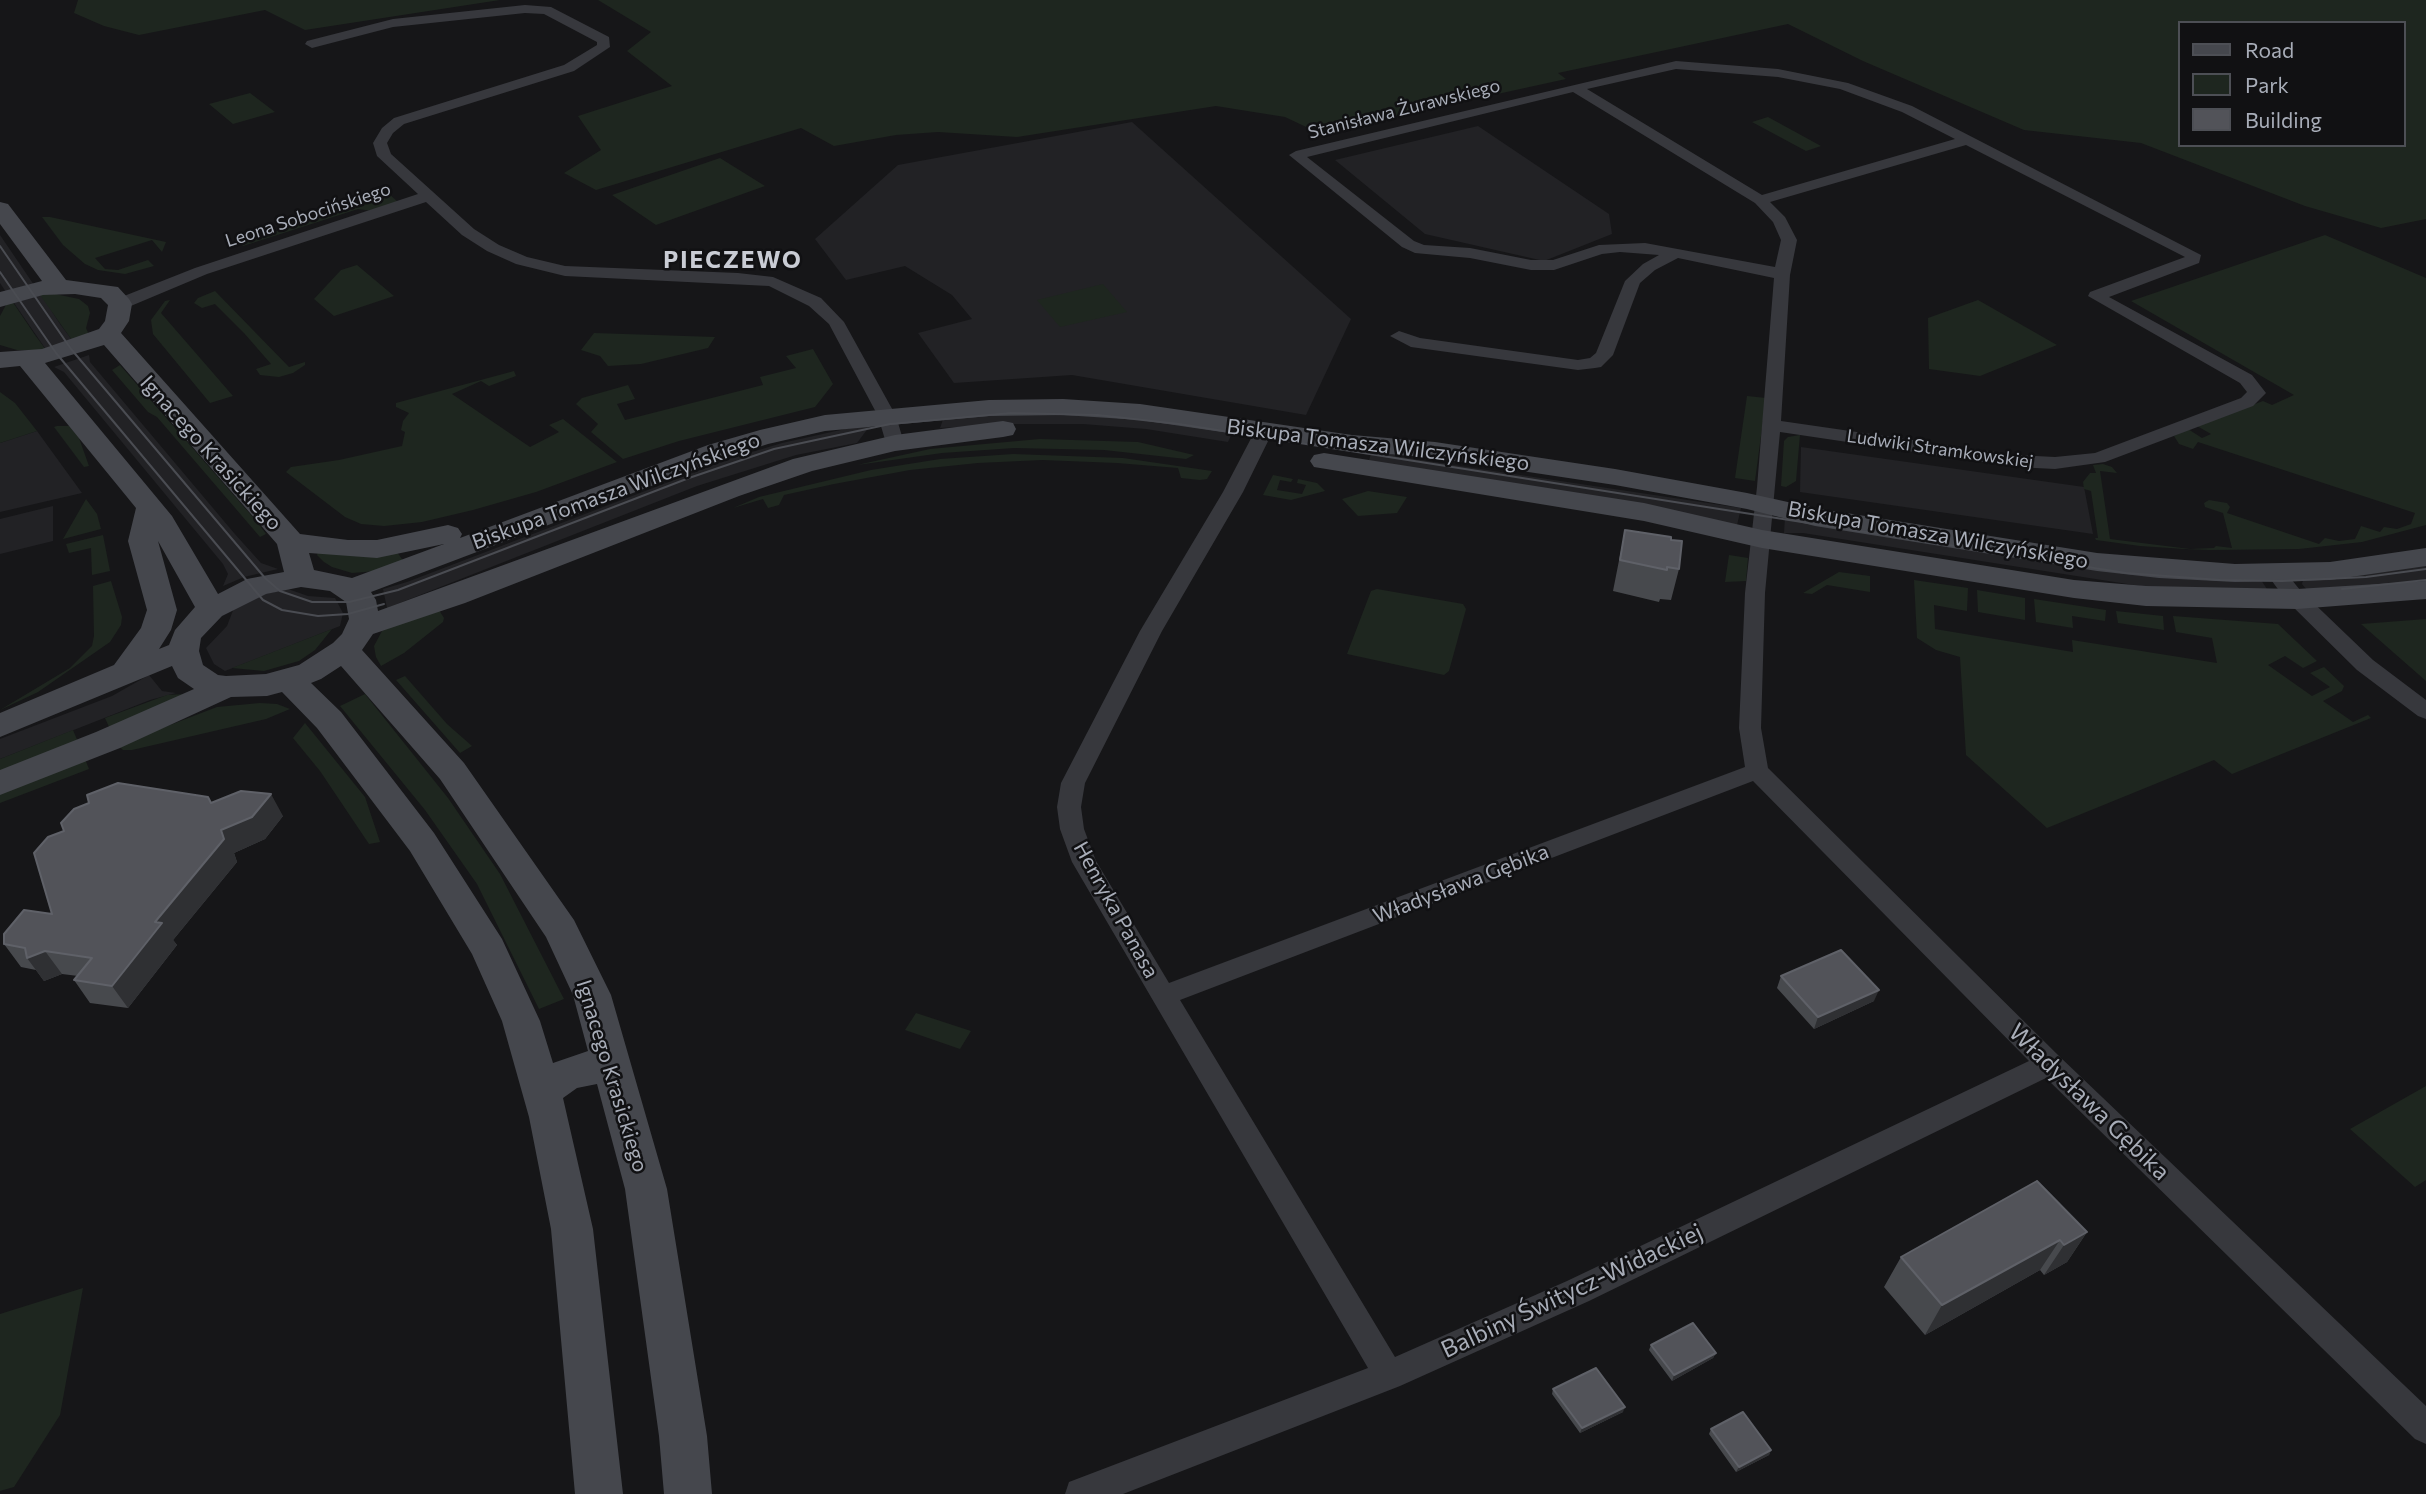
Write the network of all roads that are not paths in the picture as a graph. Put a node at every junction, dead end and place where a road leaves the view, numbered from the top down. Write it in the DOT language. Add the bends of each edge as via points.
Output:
graph roads {
  1 [pos="312,44"];
  2 [pos="1575,87"];
  3 [pos="1967,141"];
  4 [pos="428,196"];
  5 [pos="1760,200"];
  6 [pos="0,209"];
  7 [pos="1674,254"];
  8 [pos="1782,275"];
  9 [pos="59,287"];
  10 [pos="114,298"];
  11 [pos="0,300"];
  12 [pos="108,334"];
  13 [pos="1399,336"];
  14 [pos="14,359"];
  15 [pos="887,416"];
  16 [pos="1772,425"];
  17 [pos="1259,440"];
  18 [pos="895,443"];
  19 [pos="1766,505"];
  20 [pos="150,508"];
  21 [pos="531,521"];
  22 [pos="1762,539"];
  23 [pos="291,542"];
  24 [pos="2426,557"];
  25 [pos="2276,573"];
  26 [pos="301,578"];
  27 [pos="351,589"];
  28 [pos="2426,590"];
  29 [pos="2297,599"];
  30 [pos="211,609"];
  31 [pos="353,639"];
  32 [pos="183,651"];
  33 [pos="125,672"];
  34 [pos="289,680"];
  35 [pos="226,687"];
  36 [pos="2426,711"];
  37 [pos="0,726"];
  38 [pos="1756,771"];
  39 [pos="0,783"];
  40 [pos="1165,995"];
  41 [pos="2049,1064"];
  42 [pos="611,1066"];
  43 [pos="542,1091"];
  44 [pos="1389,1375"];
  45 [pos="2426,1428"];
  46 [pos="694,1483"];
  47 [pos="597,1490"];
  48 [pos="1084,1494"];
  1 -- 4 [label="street" via="393,23 525,9 547,10 604,40 603,47 569,68 419,113 387,131 380,143 384,156"];
  2 -- 3 [label="street, Ludwiki Stramkowskiej" via="1676,65 1789,75 1876,96"];
  2 -- 5 [label="street"];
  2 -- 7 [label="street, Stanisława Żurawskiego" via="1296,155 1421,250 1470,253 1531,265 1554,265 1620,247"];
  3 -- 5 [label="street"];
  3 -- 16 [label="street, Ludwiki Stramkowskiej" via="2193,255 2193,260 2096,296 2246,379 2257,393 2247,401 2098,458 2055,463"];
  4 -- 10 [label="street, Leona Sobocińskiego"];
  4 -- 15 [label="street" via="468,232 522,261 565,271 738,278 787,288 815,302 836,322"];
  5 -- 8 [label="street" via="1780,220 1789,240"];
  6 -- 9 [label="street"];
  7 -- 8 [label="street, Stanisława Żurawskiego"];
  7 -- 13 [label="street" via="1633,281 1604,355 1595,363 1578,365 1417,343"];
  8 -- 16 [label="street"];
  9 -- 10 [label="street"];
  9 -- 11 [label="street"];
  10 -- 12 [label="street" via="117,321"];
  12 -- 14 [label="street" via="71,349"];
  12 -- 23 [label="street, Ignacego Krasickiego"];
  14 -- 20 [label="street"];
  15 -- 17 [label="street, Biskupa Tomasza Wilczyńskiego" via="1063,407 1140,412"];
  15 -- 18 [label="street"];
  15 -- 21 [label="street, Biskupa Tomasza Wilczyńskiego" via="825,423 718,450"];
  16 -- 19 [label="street"];
  17 -- 18 [label="street, Biskupa Tomasza Wilczyńskiego" via="1049,428"];
  17 -- 19 [label="street, Biskupa Tomasza Wilczyńskiego" via="1435,450"];
  17 -- 22 [label="street, Biskupa Tomasza Wilczyńskiego" via="1644,512"];
  17 -- 40 [label="street, Henryka Panasa" via="1151,631 1073,783 1072,829 1084,862"];
  18 -- 31 [label="street, Biskupa Tomasza Wilczyńskiego" via="803,465 729,490"];
  19 -- 22 [label="street"];
  19 -- 25 [label="street, Biskupa Tomasza Wilczyńskiego" via="1815,517 2097,562"];
  20 -- 30 [label="main road"];
  20 -- 33 [label="street" via="143,541 162,610 156,630"];
  21 -- 23 [label="street" via="484,525 377,549"];
  21 -- 27 [label="street, Biskupa Tomasza Wilczyńskiego"];
  22 -- 29 [label="street, Biskupa Tomasza Wilczyńskiego" via="2087,590"];
  22 -- 38 [label="street" via="1755,593 1750,728"];
  23 -- 26 [label="main road, Ignacego Krasickiego"];
  24 -- 25 [label="street, Biskupa Tomasza Wilczyńskiego" via="2378,566"];
  25 -- 29 [label="street"];
  26 -- 27 [label="street" via="337,582"];
  26 -- 30 [label="street" via="258,586"];
  27 -- 31 [label="street" via="364,605"];
  28 -- 29 [label="street, Biskupa Tomasza Wilczyńskiego"];
  29 -- 36 [label="street" via="2365,665"];
  30 -- 32 [label="street" via="186,637"];
  31 -- 34 [label="street, Biskupa Tomasza Wilczyńskiego" via="319,667"];
  31 -- 42 [label="street, Ignacego Krasickiego" via="452,771 556,922 592,995"];
  32 -- 33 [label="street"];
  32 -- 35 [label="street" via="192,674"];
  33 -- 37 [label="street"];
  34 -- 35 [label="street, Biskupa Tomasza Wilczyńskiego"];
  34 -- 43 [label="street" via="329,720 422,842 489,949 521,1021"];
  35 -- 39 [label="street"];
  38 -- 40 [label="street, Władysława Gębika"];
  38 -- 41 [label="street, Władysława Gębika"];
  40 -- 44 [label="street, Henryka Panasa"];
  41 -- 44 [label="street, Balbiny Świtycz-Widackiej" via="1578,1291"];
  41 -- 45 [label="street, Władysława Gębika"];
  42 -- 43 [label="street" via="585,1068"];
  42 -- 46 [label="street, Ignacego Krasickiego" via="646,1189"];
  43 -- 47 [label="street" via="572,1229"];
  44 -- 48 [label="street, Balbiny Świtycz-Widackiej"];
}
